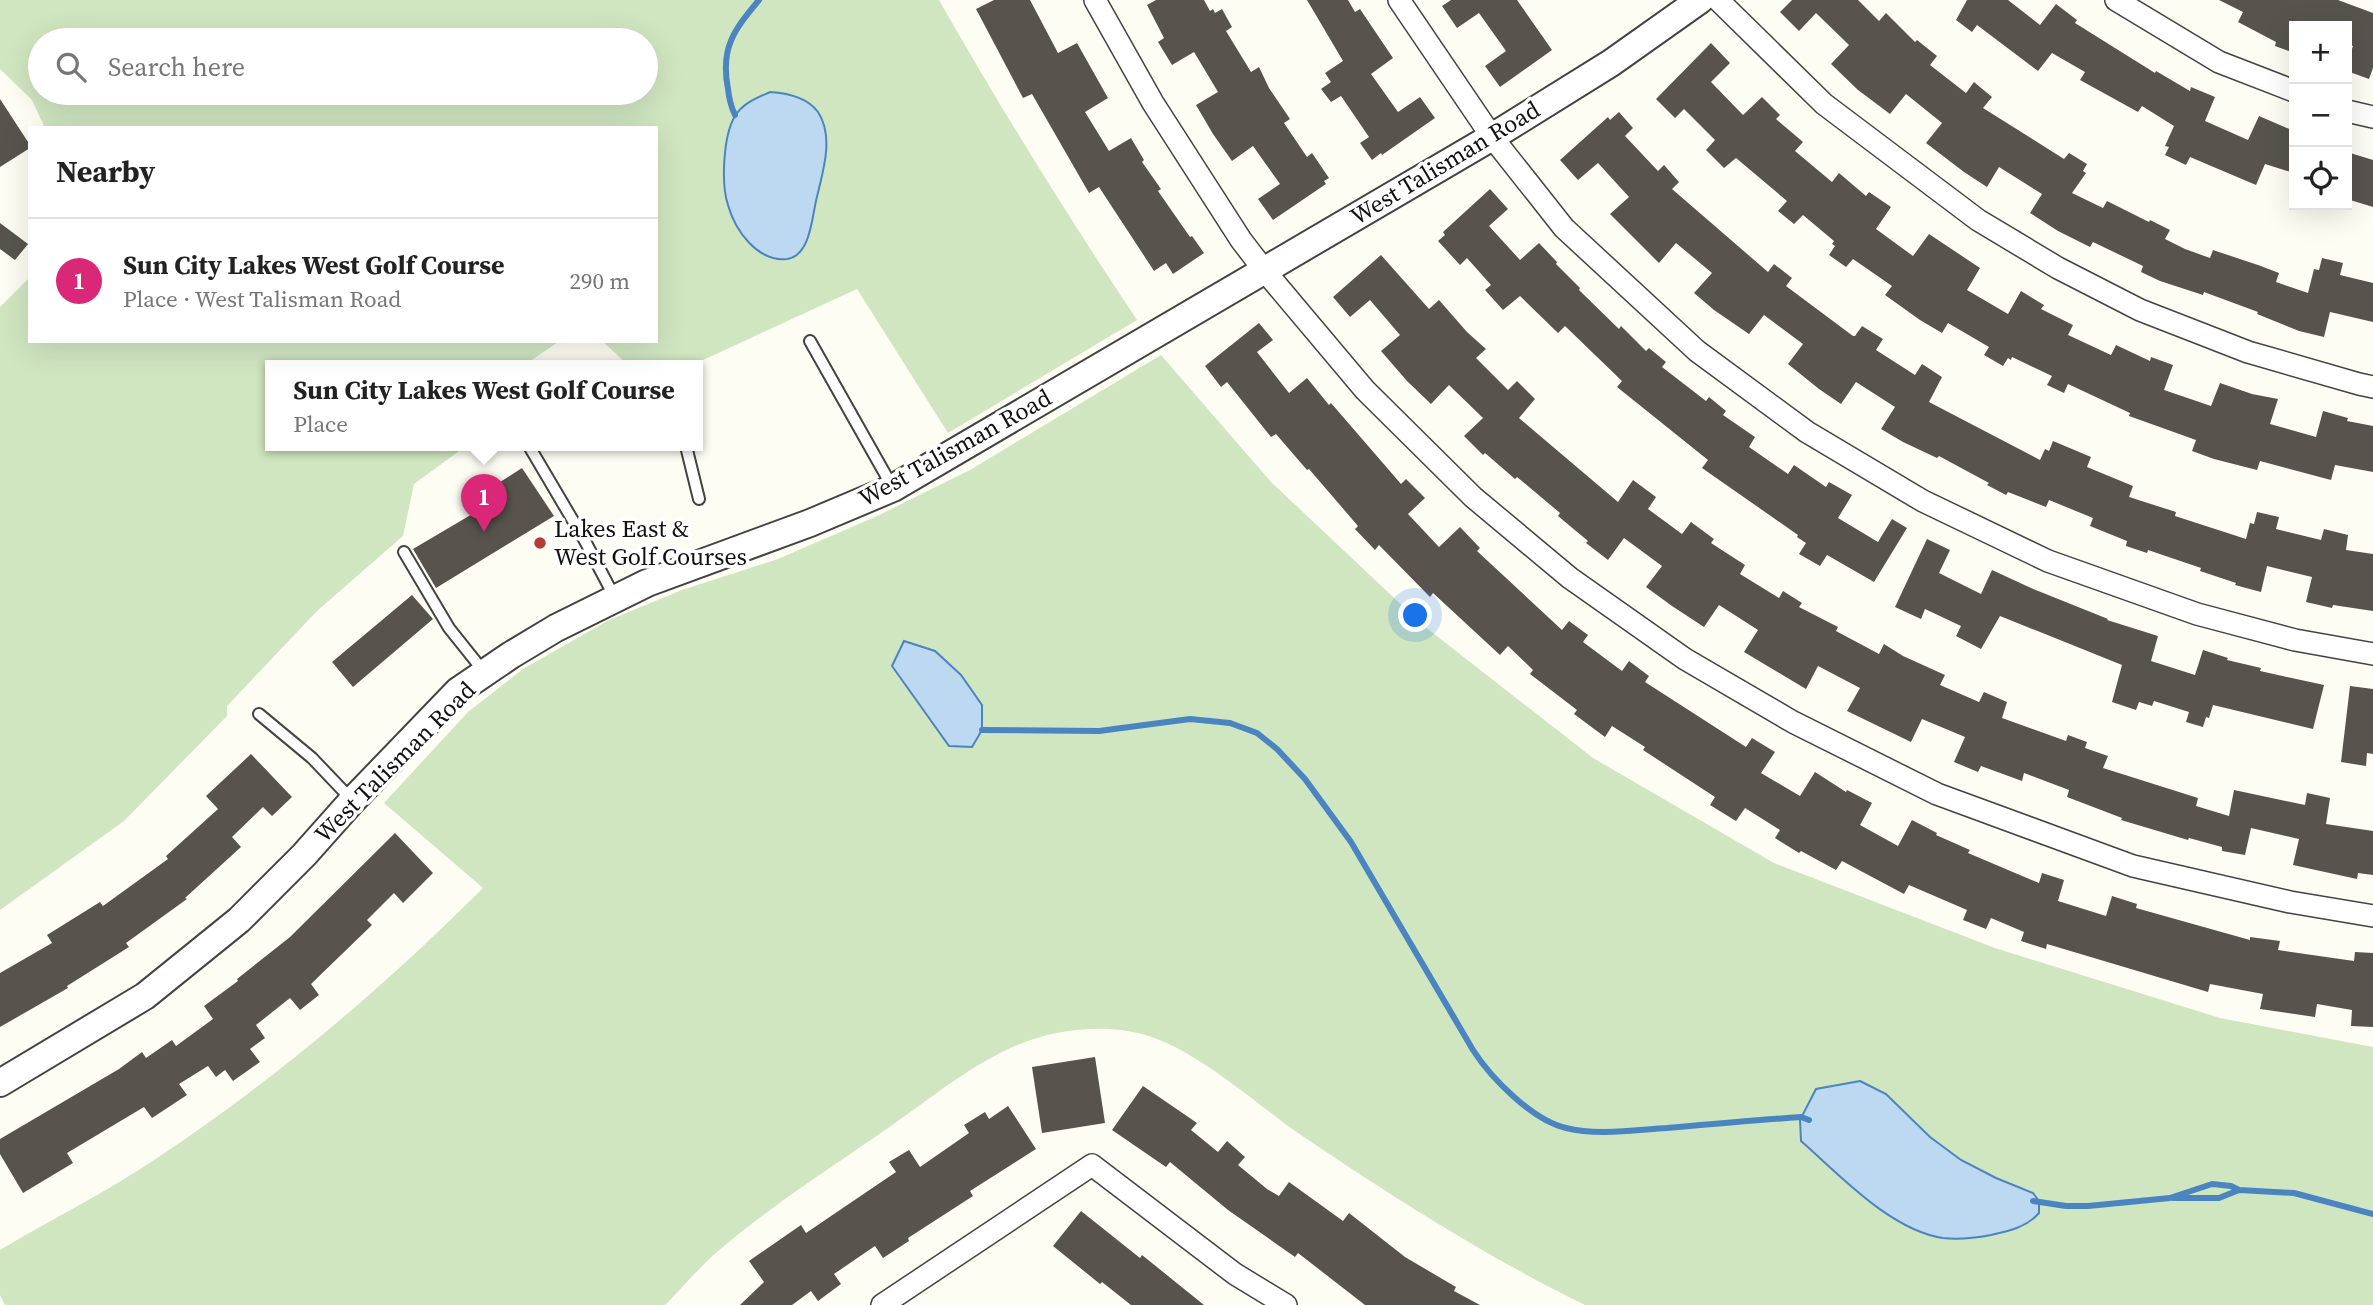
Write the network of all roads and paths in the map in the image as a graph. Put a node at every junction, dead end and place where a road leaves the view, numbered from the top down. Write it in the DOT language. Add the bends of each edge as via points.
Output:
graph roads {
  1 [pos="1096,0"];
  2 [pos="1399,0"];
  3 [pos="1700,0"];
  4 [pos="1718,0"];
  5 [pos="2116,0"];
  6 [pos="2289,89"];
  7 [pos="2352,112"];
  8 [pos="2373,117"];
  9 [pos="1492,137"];
  10 [pos="1264,270"];
  11 [pos="810,341"];
  12 [pos="2373,387"];
  13 [pos="532,451"];
  14 [pos="686,451"];
  15 [pos="893,488"];
  16 [pos="699,499"];
  17 [pos="404,552"];
  18 [pos="615,598"];
  19 [pos="2373,654"];
  20 [pos="485,673"];
  21 [pos="259,714"];
  22 [pos="352,801"];
  23 [pos="2373,916"];
  24 [pos="0,1083"];
  25 [pos="883,1305"];
  26 [pos="1286,1305"];
  1 -- 10 [label="street" via="1153,103"];
  2 -- 9 [label="street"];
  3 -- 9 [label="street, West Talisman Road" via="1611,63"];
  4 -- 12 [label="street" via="1824,104 1978,220 2058,268 2140,310 2248,352"];
  5 -- 6 [label="street" via="2219,62"];
  7 -- 8 [label="street"];
  9 -- 10 [label="street, West Talisman Road"];
  9 -- 19 [label="street" via="1564,228 1697,351 1807,432 1923,501 2048,561 2197,614 2295,640"];
  10 -- 15 [label="street, West Talisman Road"];
  10 -- 23 [label="street" via="1365,390 1473,497 1570,578 1674,651 1793,723 1937,794 2133,866"];
  11 -- 15 [label="lane"];
  13 -- 18 [label="lane"];
  14 -- 16 [label="lane"];
  15 -- 18 [label="street, West Talisman Road"];
  17 -- 20 [label="lane" via="449,628"];
  18 -- 20 [label="street, West Talisman Road"];
  20 -- 22 [label="street, West Talisman Road" via="458,691"];
  21 -- 22 [label="lane" via="312,758"];
  22 -- 24 [label="street, West Talisman Road" via="239,920 145,996"];
  25 -- 26 [label="street" via="1092,1164 1235,1274"];
}
